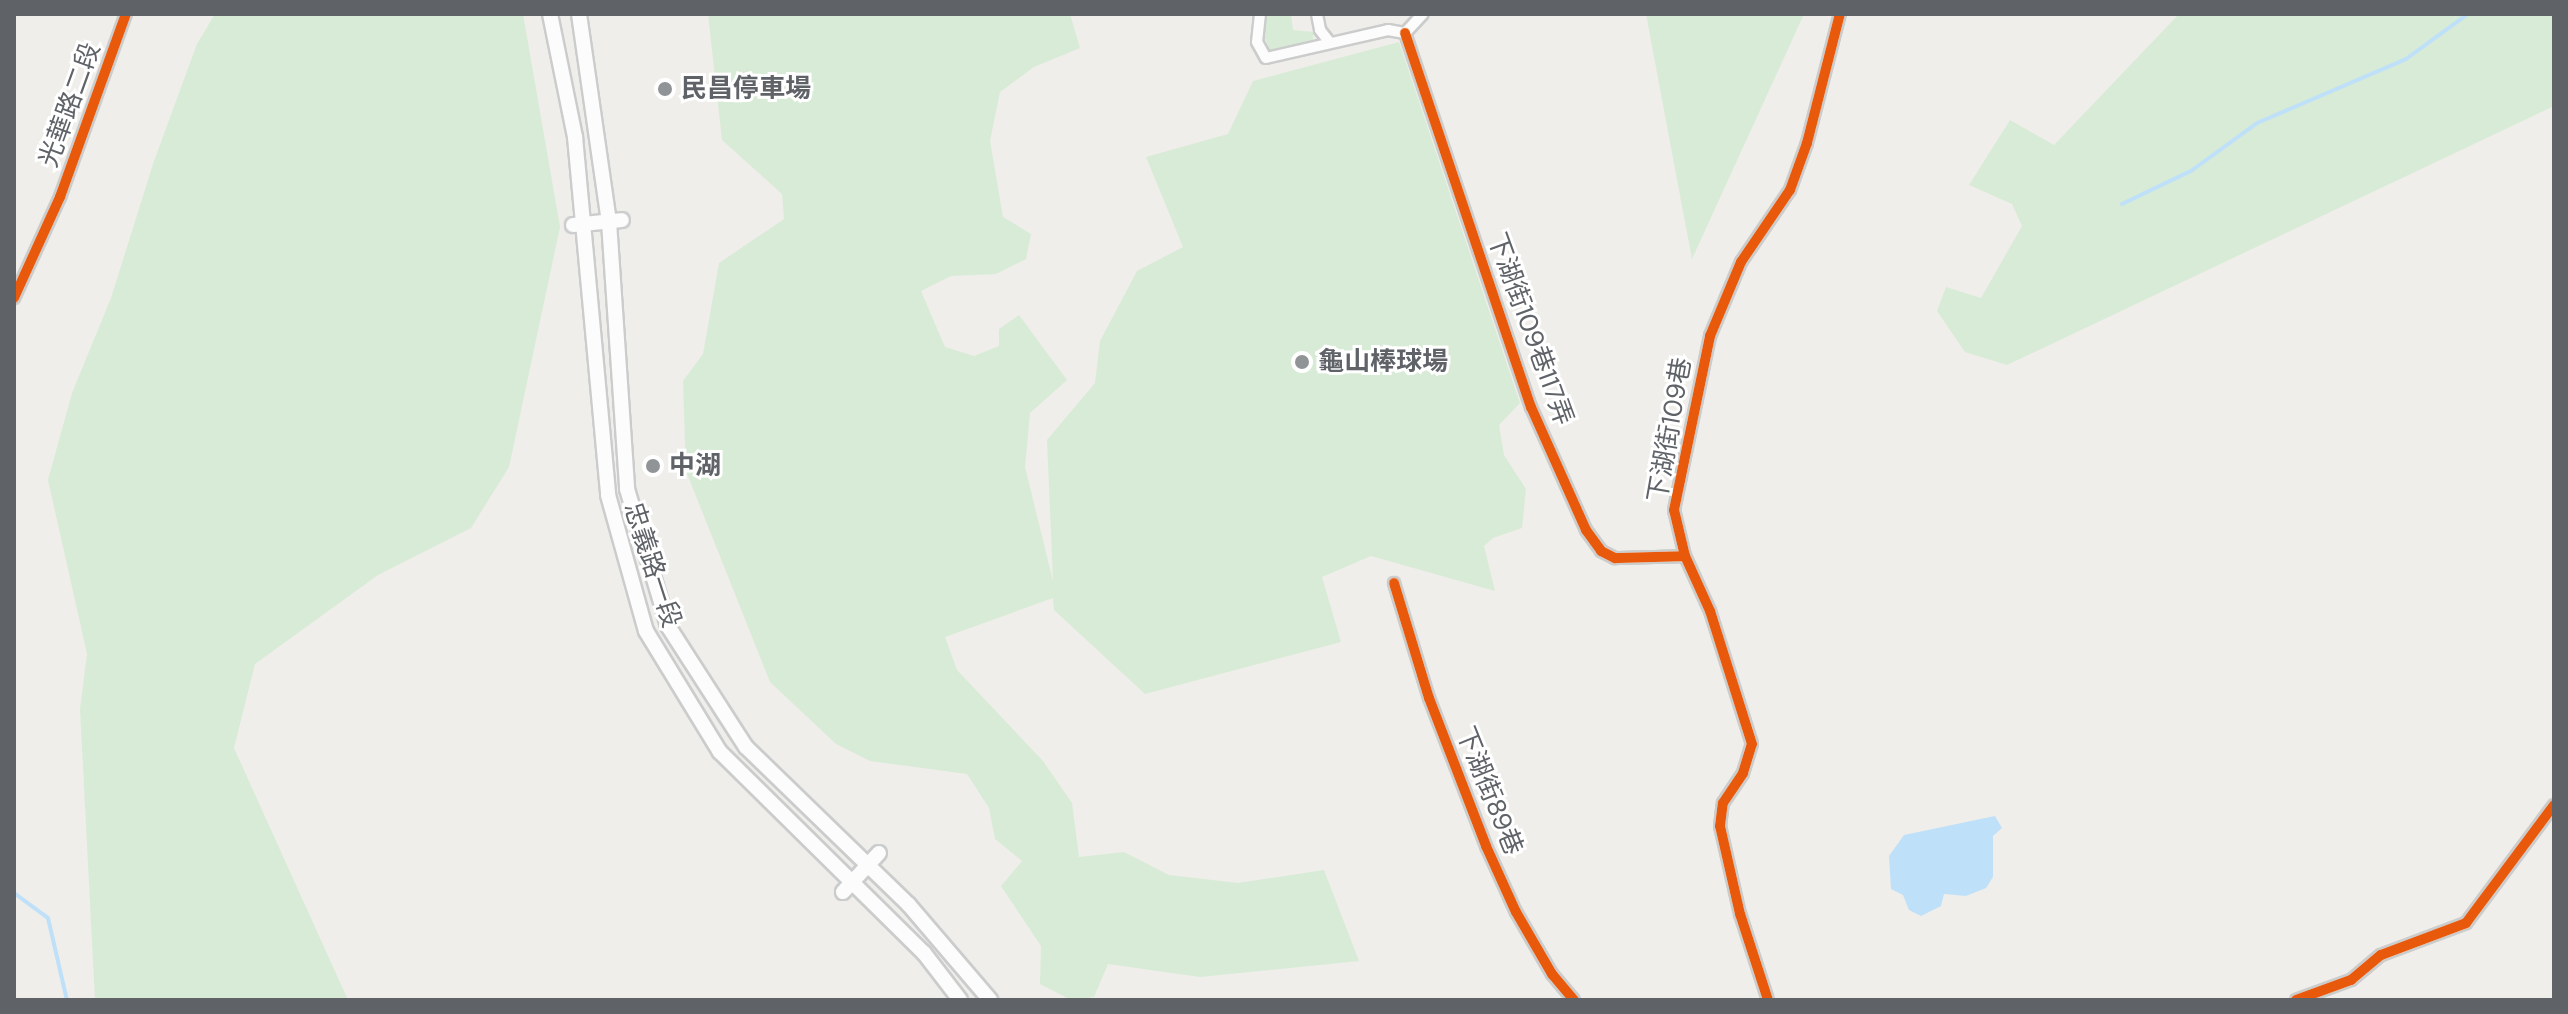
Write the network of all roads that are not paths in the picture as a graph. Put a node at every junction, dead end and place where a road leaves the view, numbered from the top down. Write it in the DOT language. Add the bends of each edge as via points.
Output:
graph roads {
  1 [pos="126,14"];
  2 [pos="550,14"];
  3 [pos="579,14"];
  4 [pos="1260,14"];
  5 [pos="1317,14"];
  6 [pos="1423,14"];
  7 [pos="1840,14"];
  8 [pos="1405,33"];
  9 [pos="1330,43"];
  10 [pos="616,221"];
  11 [pos="579,224"];
  12 [pos="14,298"];
  13 [pos="1685,556"];
  14 [pos="1394,583"];
  15 [pos="2554,805"];
  16 [pos="879,853"];
  17 [pos="867,866"];
  18 [pos="848,887"];
  19 [pos="960,1000"];
  20 [pos="990,1000"];
  21 [pos="1574,1000"];
  22 [pos="1768,1000"];
  23 [pos="2296,1000"];
  1 -- 12 [label="street, 光華路二段" via="60,197"];
  2 -- 11 [label="main road, 忠義路一段" via="566,82"];
  3 -- 10 [label="main road, 忠義路一段"];
  4 -- 9 [label="street" via="1257,42 1266,58"];
  5 -- 9 [label="street"];
  6 -- 8 [label="street"];
  7 -- 13 [label="street, 下湖街109巷" via="1790,190 1741,262 1710,336 1674,510"];
  8 -- 9 [label="street" via="1388,30"];
  8 -- 13 [label="street, 下湖街109巷117弄" via="1526,392 1586,530 1601,551 1615,558"];
  10 -- 11 [label="main road"];
  10 -- 17 [label="main road, 忠義路一段" via="627,489 668,626 746,747"];
  11 -- 18 [label="main road, 忠義路一段" via="608,495 646,631 720,752"];
  13 -- 22 [label="street, 下湖街109巷" via="1710,611 1752,744 1743,773 1723,803 1720,826 1736,901"];
  14 -- 21 [label="street, 下湖街89巷" via="1429,698 1486,846 1530,937"];
  15 -- 23 [label="street" via="2466,923 2381,955 2351,980"];
  16 -- 17 [label="main road"];
  17 -- 18 [label="main road"];
  17 -- 20 [label="main road, 忠義路一段" via="949,948"];
  18 -- 19 [label="main road, 忠義路一段" via="924,953"];
}
